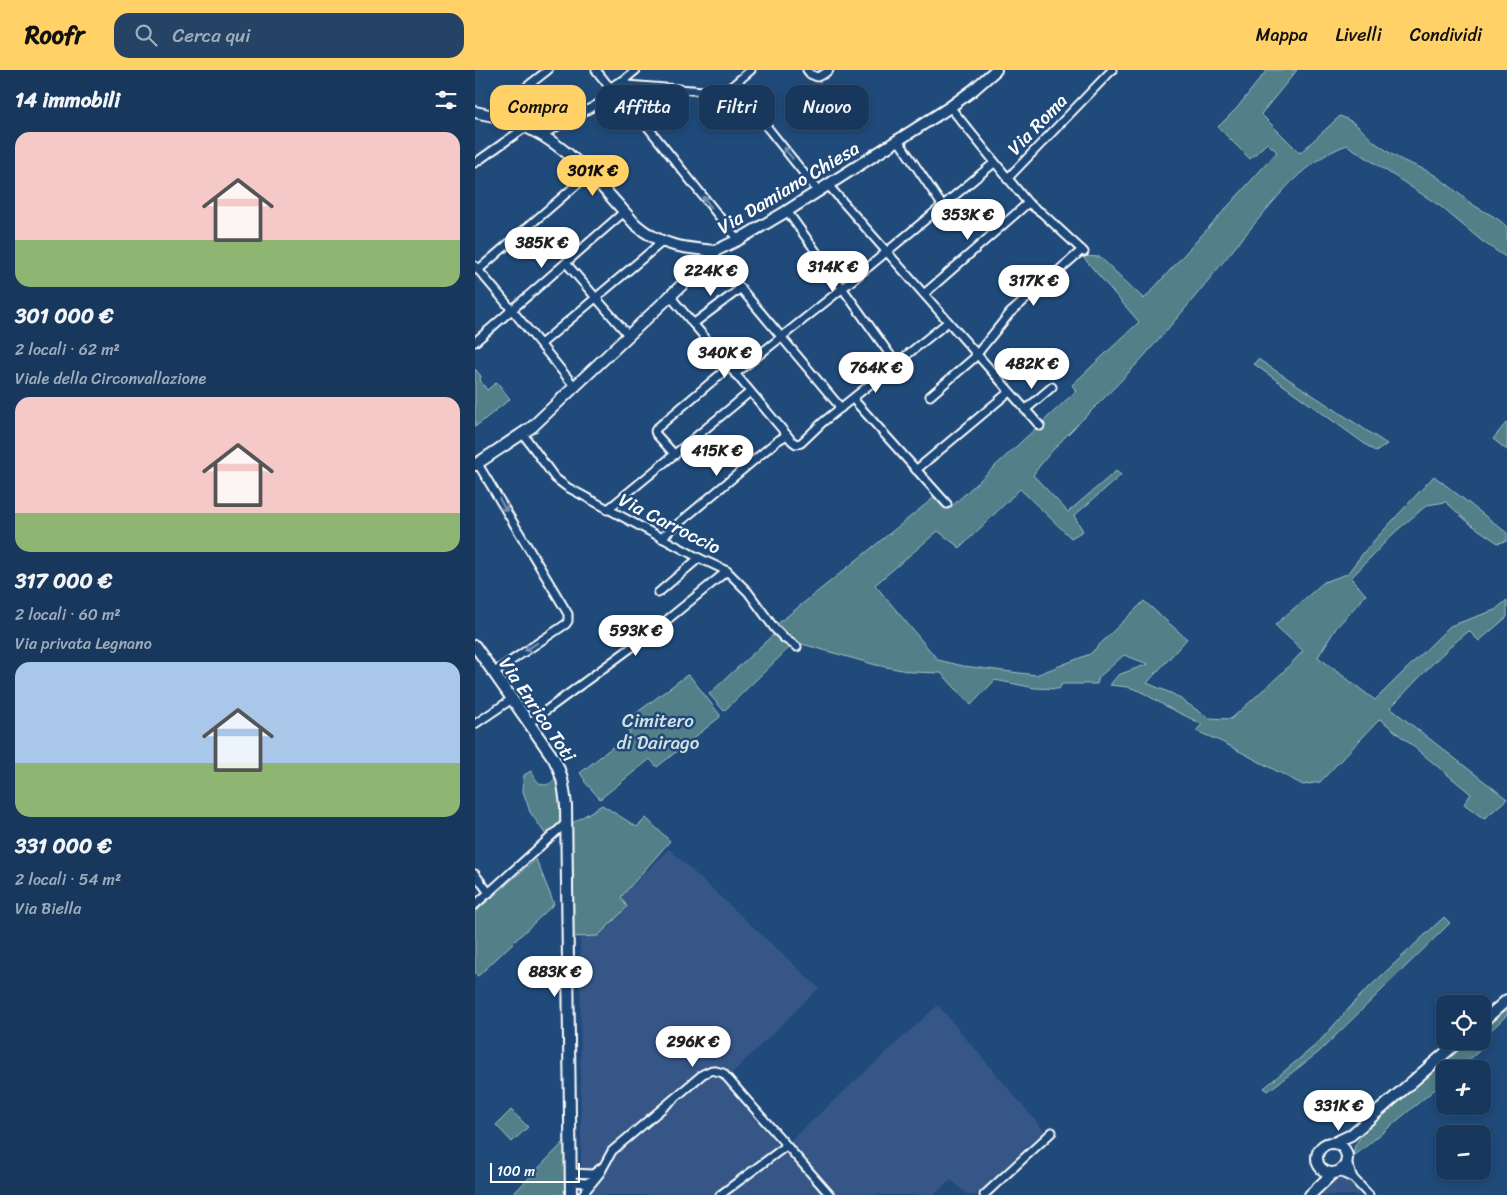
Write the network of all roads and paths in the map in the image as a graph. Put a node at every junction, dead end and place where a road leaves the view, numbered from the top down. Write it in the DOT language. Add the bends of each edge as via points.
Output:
graph roads {
  1 [pos="548,70"];
  2 [pos="596,70"];
  3 [pos="636,70"];
  4 [pos="751,70"];
  5 [pos="807,70"];
  6 [pos="829,70"];
  7 [pos="997,70"];
  8 [pos="1112,70"];
  9 [pos="626,83"];
  10 [pos="529,85"];
  11 [pos="608,85"];
  12 [pos="616,85"];
  13 [pos="733,85"];
  14 [pos="699,92"];
  15 [pos="596,100"];
  16 [pos="950,107"];
  17 [pos="475,112"];
  18 [pos="490,115"];
  19 [pos="522,130"];
  20 [pos="532,130"];
  21 [pos="650,130"];
  22 [pos="768,130"];
  23 [pos="542,135"];
  24 [pos="898,140"];
  25 [pos="475,163"];
  26 [pos="994,163"];
  27 [pos="589,174"];
  28 [pos="1007,178"];
  29 [pos="827,185"];
  30 [pos="818,191"];
  31 [pos="1028,203"];
  32 [pos="942,205"];
  33 [pos="787,211"];
  34 [pos="624,212"];
  35 [pos="738,240"];
  36 [pos="662,242"];
  37 [pos="715,251"];
  38 [pos="886,252"];
  39 [pos="566,263"];
  40 [pos="477,268"];
  41 [pos="741,288"];
  42 [pos="843,288"];
  43 [pos="923,294"];
  44 [pos="670,296"];
  45 [pos="596,298"];
  46 [pos="511,310"];
  47 [pos="947,322"];
  48 [pos="693,324"];
  49 [pos="629,336"];
  50 [pos="781,336"];
  51 [pos="475,342"];
  52 [pos="541,344"];
  53 [pos="976,354"];
  54 [pos="897,363"];
  55 [pos="729,367"];
  56 [pos="735,374"];
  57 [pos="575,387"];
  58 [pos="1052,387"];
  59 [pos="750,392"];
  60 [pos="1009,392"];
  61 [pos="930,396"];
  62 [pos="853,399"];
  63 [pos="841,408"];
  64 [pos="1025,410"];
  65 [pos="1040,426"];
  66 [pos="523,434"];
  67 [pos="787,435"];
  68 [pos="675,455"];
  69 [pos="476,464"];
  70 [pos="916,470"];
  71 [pos="947,504"];
  72 [pos="607,510"];
  73 [pos="661,538"];
  74 [pos="699,558"];
  75 [pos="727,571"];
  76 [pos="658,593"];
  77 [pos="475,646"];
  78 [pos="797,646"];
  79 [pos="493,673"];
  80 [pos="512,700"];
  81 [pos="529,723"];
  82 [pos="475,724"];
  83 [pos="566,823"];
  84 [pos="475,874"];
  85 [pos="489,893"];
  86 [pos="475,905"];
  87 [pos="1507,1000"];
  88 [pos="1491,1014"];
  89 [pos="1449,1050"];
  90 [pos="1052,1132"];
  91 [pos="1351,1135"];
  92 [pos="1334,1143"];
  93 [pos="786,1146"];
  94 [pos="1345,1151"];
  95 [pos="1347,1162"];
  96 [pos="1319,1164"];
  97 [pos="601,1168"];
  98 [pos="1336,1172"];
  99 [pos="571,1178"];
  100 [pos="1353,1178"];
  101 [pos="594,1180"];
  102 [pos="1313,1192"];
  103 [pos="571,1195"];
  104 [pos="582,1195"];
  105 [pos="720,1195"];
  106 [pos="829,1195"];
  107 [pos="984,1195"];
  108 [pos="1369,1195"];
  1 -- 10 [label="street"];
  2 -- 11 [label="street"];
  3 -- 9 [label="street"];
  4 -- 13 [label="street"];
  5 -- 6 [label="street" via="817,77"];
  7 -- 16 [label="street, Via Damiano Chiesa"];
  8 -- 28 [label="street, Via Roma"];
  9 -- 12 [label="street"];
  9 -- 14 [label="street"];
  15 -- 23 [label="street"];
  16 -- 24 [label="street, Via Damiano Chiesa"];
  16 -- 26 [label="street"];
  17 -- 18 [label="street"];
  19 -- 25 [label="street"];
  20 -- 23 [label="street"];
  35 -- 21 [label="street, one-way"];
  30 -- 22 [label="street, one-way"];
  23 -- 27 [label="street" via="573,157"];
  24 -- 29 [label="street, Via Damiano Chiesa"];
  24 -- 32 [label="street"];
  26 -- 28 [label="street"];
  26 -- 32 [label="street"];
  27 -- 34 [label="street"];
  27 -- 40 [label="street"];
  28 -- 31 [label="street"];
  29 -- 30 [label="street, Via Damiano Chiesa"];
  29 -- 38 [label="street"];
  30 -- 33 [label="street, Via Damiano Chiesa"];
  31 -- 43 [label="street"];
  31 -- 53 [label="street" via="1083,251 1010,313"];
  32 -- 38 [label="street"];
  33 -- 35 [label="street, Via Damiano Chiesa"];
  33 -- 42 [label="street"];
  34 -- 36 [label="street" via="640,228"];
  34 -- 39 [label="street"];
  35 -- 37 [label="street, Via Damiano Chiesa"];
  36 -- 37 [label="street"];
  36 -- 45 [label="street"];
  37 -- 41 [label="street" via="716,259"];
  37 -- 44 [label="street, Via Damiano Chiesa"];
  38 -- 42 [label="street"];
  38 -- 43 [label="street"];
  39 -- 45 [label="street"];
  39 -- 46 [label="street"];
  40 -- 46 [label="street"];
  41 -- 48 [label="street"];
  41 -- 50 [label="street"];
  42 -- 50 [label="street"];
  42 -- 54 [label="street"];
  43 -- 47 [label="street"];
  44 -- 48 [label="street"];
  44 -- 49 [label="street, Via Damiano Chiesa"];
  45 -- 49 [label="street"];
  45 -- 52 [label="street"];
  46 -- 51 [label="street"];
  46 -- 52 [label="street"];
  47 -- 53 [label="street"];
  47 -- 54 [label="street"];
  48 -- 55 [label="street"];
  49 -- 57 [label="street, Via Damiano Chiesa"];
  50 -- 56 [label="street"];
  50 -- 63 [label="street"];
  52 -- 57 [label="street"];
  53 -- 60 [label="street"];
  53 -- 61 [label="street"];
  54 -- 62 [label="street"];
  55 -- 56 [label="street"];
  55 -- 68 [label="street" via="655,431"];
  56 -- 59 [label="street"];
  57 -- 66 [label="street, Via Damiano Chiesa"];
  58 -- 64 [label="street"];
  59 -- 67 [label="street"];
  59 -- 68 [label="street"];
  60 -- 64 [label="street"];
  60 -- 70 [label="street"];
  62 -- 63 [label="street"];
  62 -- 70 [label="street"];
  63 -- 67 [label="street" via="801,443 796,444"];
  64 -- 65 [label="street"];
  66 -- 69 [label="street, Via Damiano Chiesa"];
  66 -- 72 [label="street, Via Carroccio" via="555,478"];
  67 -- 73 [label="street"];
  68 -- 72 [label="street"];
  69 -- 79 [label="street, one-way" via="568,614 566,624"];
  70 -- 71 [label="street"];
  72 -- 73 [label="street, Via Carroccio"];
  73 -- 74 [label="street, Via Carroccio"];
  74 -- 75 [label="street, Via Carroccio"];
  74 -- 76 [label="street"];
  75 -- 78 [label="street, Via Carroccio" via="775,629"];
  75 -- 81 [label="street" via="651,633"];
  77 -- 79 [label="street, Via Enrico Toti"];
  79 -- 80 [label="street, Via Enrico Toti"];
  80 -- 81 [label="street, Via Enrico Toti"];
  80 -- 82 [label="street"];
  81 -- 83 [label="street, Via Enrico Toti" via="560,771 564,783"];
  83 -- 85 [label="street"];
  83 -- 99 [label="street, Via Enrico Toti"];
  84 -- 85 [label="street"];
  85 -- 86 [label="street"];
  87 -- 88 [label="street"];
  89 -- 91 [label="street"];
  90 -- 107 [label="street"];
  91 -- 92 [label="street"];
  91 -- 94 [label="street"];
  92 -- 94 [label="street"];
  92 -- 96 [label="street" via="1319,1151"];
  93 -- 97 [label="street" via="723,1073 713,1070 703,1074 612,1151"];
  93 -- 105 [label="street"];
  93 -- 106 [label="street"];
  94 -- 95 [label="street"];
  95 -- 98 [label="street"];
  95 -- 100 [label="street"];
  96 -- 98 [label="street" via="1325,1171"];
  96 -- 102 [label="street"];
  97 -- 99 [label="street" via="593,1174"];
  97 -- 101 [label="street"];
  98 -- 100 [label="street"];
  98 -- 102 [label="street"];
  99 -- 101 [label="street" via="586,1183"];
  99 -- 103 [label="street, Via Enrico Toti"];
  100 -- 108 [label="street"];
  101 -- 104 [label="street"];
}
